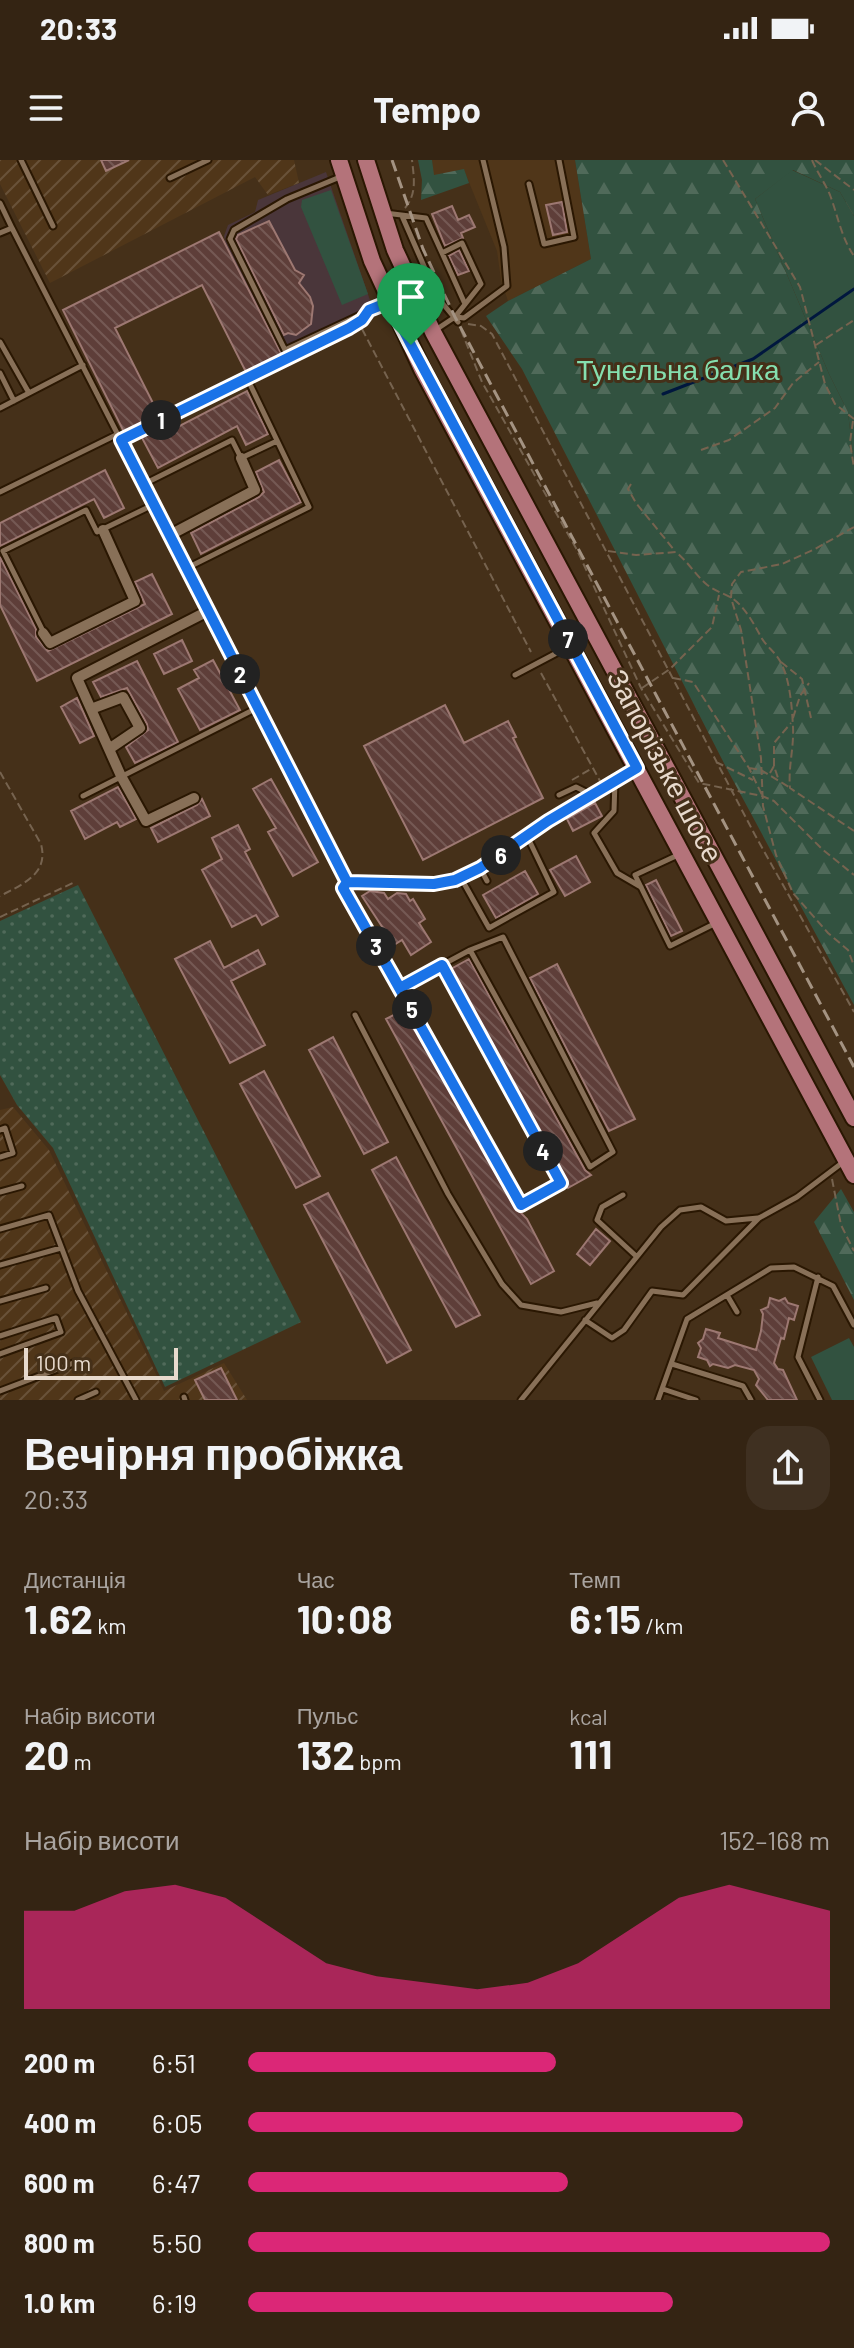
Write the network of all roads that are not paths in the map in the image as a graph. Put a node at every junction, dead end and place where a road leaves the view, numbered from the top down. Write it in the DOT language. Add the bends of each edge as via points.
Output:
graph roads {
  1 [pos="21,160"];
  2 [pos="208,160"];
  3 [pos="366,160"];
  4 [pos="483,160"];
  5 [pos="559,160"];
  6 [pos="340,167"];
  7 [pos="170,178"];
  8 [pos="529,184"];
  9 [pos="0,203"];
  10 [pos="382,213"];
  11 [pos="402,215"];
  12 [pos="53,226"];
  13 [pos="12,228"];
  14 [pos="0,233"];
  15 [pos="442,253"];
  16 [pos="389,302"];
  17 [pos="465,304"];
  18 [pos="369,310"];
  19 [pos="456,319"];
  20 [pos="433,332"];
  21 [pos="0,342"];
  22 [pos="83,365"];
  23 [pos="0,373"];
  24 [pos="247,378"];
  25 [pos="29,393"];
  26 [pos="14,401"];
  27 [pos="0,408"];
  28 [pos="120,437"];
  29 [pos="277,441"];
  30 [pos="241,458"];
  31 [pos="144,484"];
  32 [pos="0,492"];
  33 [pos="155,504"];
  34 [pos="103,530"];
  35 [pos="170,535"];
  36 [pos="187,568"];
  37 [pos="208,611"];
  38 [pos="43,633"];
  39 [pos="572,645"];
  40 [pos="515,675"];
  41 [pos="257,708"];
  42 [pos="91,709"];
  43 [pos="109,749"];
  44 [pos="637,768"];
  45 [pos="121,776"];
  46 [pos="615,780"];
  47 [pos="591,794"];
  48 [pos="559,795"];
  49 [pos="83,796"];
  50 [pos="194,798"];
  51 [pos="527,836"];
  52 [pos="682,853"];
  53 [pos="480,868"];
  54 [pos="461,878"];
  55 [pos="487,881"];
  56 [pos="347,882"];
  57 [pos="641,888"];
  58 [pos="719,921"];
  59 [pos="470,950"];
  60 [pos="442,965"];
  61 [pos="400,988"];
  62 [pos="355,1015"];
  63 [pos="854,1118"];
  64 [pos="0,1130"];
  65 [pos="0,1157"];
  66 [pos="851,1163"];
  67 [pos="22,1186"];
  68 [pos="0,1192"];
  69 [pos="623,1195"];
  70 [pos="759,1218"];
  71 [pos="0,1229"];
  72 [pos="61,1248"];
  73 [pos="636,1256"];
  74 [pos="0,1265"];
  75 [pos="818,1277"];
  76 [pos="46,1288"];
  77 [pos="727,1295"];
  78 [pos="0,1301"];
  79 [pos="597,1303"];
  80 [pos="737,1312"];
  81 [pos="585,1320"];
  82 [pos="854,1325"];
  83 [pos="0,1336"];
  84 [pos="0,1354"];
  85 [pos="76,1362"];
  86 [pos="672,1364"];
  87 [pos="662,1389"];
  88 [pos="0,1391"];
  89 [pos="96,1392"];
  90 [pos="78,1400"];
  91 [pos="136,1400"];
  92 [pos="521,1400"];
  93 [pos="658,1400"];
  94 [pos="696,1400"];
  95 [pos="751,1400"];
  96 [pos="820,1400"];
  1 -- 12 [label="lane"];
  2 -- 7 [label="lane"];
  3 -- 10 [label="main road, Запорізьке шосе"];
  4 -- 19 [label="lane" via="504,247 507,286"];
  5 -- 8 [label="lane" via="574,237 544,244"];
  6 -- 16 [label="main road, Запорізьке шосе"];
  6 -- 18 [label="lane" via="234,230 230,239 285,350"];
  9 -- 13 [label="lane"];
  10 -- 11 [label="lane"];
  10 -- 20 [label="main road, Запорізьке шосе"];
  11 -- 15 [label="lane" via="426,218"];
  11 -- 19 [label="lane" via="438,298"];
  13 -- 14 [label="lane"];
  13 -- 22 [label="lane"];
  15 -- 17 [label="lane"];
  15 -- 17 [label="lane" via="462,243 481,284"];
  16 -- 18 [label="lane"];
  16 -- 39 [label="main road, Запорізьке шосе"];
  17 -- 19 [label="lane"];
  18 -- 24 [label="lane" via="349,328"];
  19 -- 20 [label="lane"];
  20 -- 63 [label="main road, Запорізьке шосе"];
  21 -- 25 [label="lane"];
  22 -- 25 [label="lane"];
  22 -- 28 [label="lane"];
  23 -- 26 [label="lane"];
  24 -- 28 [label="lane"];
  24 -- 29 [label="lane"];
  25 -- 26 [label="lane"];
  26 -- 27 [label="lane"];
  28 -- 31 [label="lane"];
  28 -- 32 [label="lane"];
  29 -- 30 [label="lane"];
  29 -- 36 [label="lane" via="309,507"];
  30 -- 31 [label="lane" via="232,440"];
  30 -- 35 [label="street" via="255,490"];
  31 -- 33 [label="lane"];
  33 -- 34 [label="lane"];
  33 -- 35 [label="lane"];
  34 -- 38 [label="street" via="135,601 50,643"];
  34 -- 38 [label="lane" via="97,532 86,510 3,551"];
  35 -- 36 [label="lane"];
  36 -- 37 [label="lane"];
  37 -- 41 [label="lane"];
  37 -- 42 [label="street" via="77,678"];
  39 -- 40 [label="lane"];
  39 -- 44 [label="main road, Запорізьке шосе"];
  41 -- 45 [label="lane"];
  41 -- 56 [label="lane"];
  42 -- 43 [label="street"];
  42 -- 43 [label="street" via="123,697 140,728"];
  43 -- 45 [label="street"];
  44 -- 46 [label="lane"];
  44 -- 52 [label="main road, Запорізьке шосе"];
  45 -- 49 [label="lane"];
  45 -- 50 [label="street" via="146,821"];
  46 -- 47 [label="lane"];
  46 -- 57 [label="lane" via="614,811 594,833 617,873"];
  47 -- 48 [label="lane" via="576,787"];
  47 -- 51 [label="lane"];
  51 -- 53 [label="lane"];
  51 -- 54 [label="lane" via="554,892 489,928"];
  52 -- 57 [label="lane" via="635,875"];
  52 -- 58 [label="main road, Запорізьке шосе"];
  53 -- 54 [label="lane"];
  53 -- 55 [label="lane"];
  54 -- 56 [label="lane" via="434,884"];
  56 -- 61 [label="lane" via="343,888"];
  57 -- 58 [label="lane" via="670,946"];
  58 -- 66 [label="main road, Запорізьке шосе"];
  59 -- 59 [label="lane" via="515,1032 590,1167 613,1152 503,937"];
  59 -- 60 [label="lane"];
  60 -- 61 [label="lane"];
  60 -- 61 [label="lane" via="561,1183 521,1205"];
  62 -- 79 [label="lane" via="448,1194 502,1284 521,1305 561,1312"];
  64 -- 65 [label="lane" via="5,1128 13,1153"];
  66 -- 70 [label="lane" via="830,1170"];
  67 -- 68 [label="lane"];
  69 -- 73 [label="lane" via="602,1207 597,1220"];
  70 -- 73 [label="lane" via="726,1221 701,1207 680,1210"];
  70 -- 81 [label="lane" via="683,1295 652,1291 612,1338"];
  71 -- 72 [label="lane" via="49,1215"];
  72 -- 74 [label="lane"];
  72 -- 91 [label="lane"];
  73 -- 79 [label="lane"];
  75 -- 77 [label="lane" via="794,1267 771,1268"];
  75 -- 82 [label="lane" via="833,1286"];
  75 -- 96 [label="lane" via="798,1357"];
  76 -- 78 [label="lane"];
  77 -- 80 [label="lane"];
  77 -- 86 [label="lane" via="687,1319"];
  79 -- 81 [label="lane"];
  81 -- 92 [label="lane"];
  83 -- 84 [label="lane" via="56,1318 61,1332"];
  85 -- 88 [label="lane"];
  86 -- 87 [label="lane"];
  86 -- 95 [label="lane" via="743,1386"];
  87 -- 93 [label="lane"];
  87 -- 94 [label="lane"];
  89 -- 90 [label="lane"];
}
